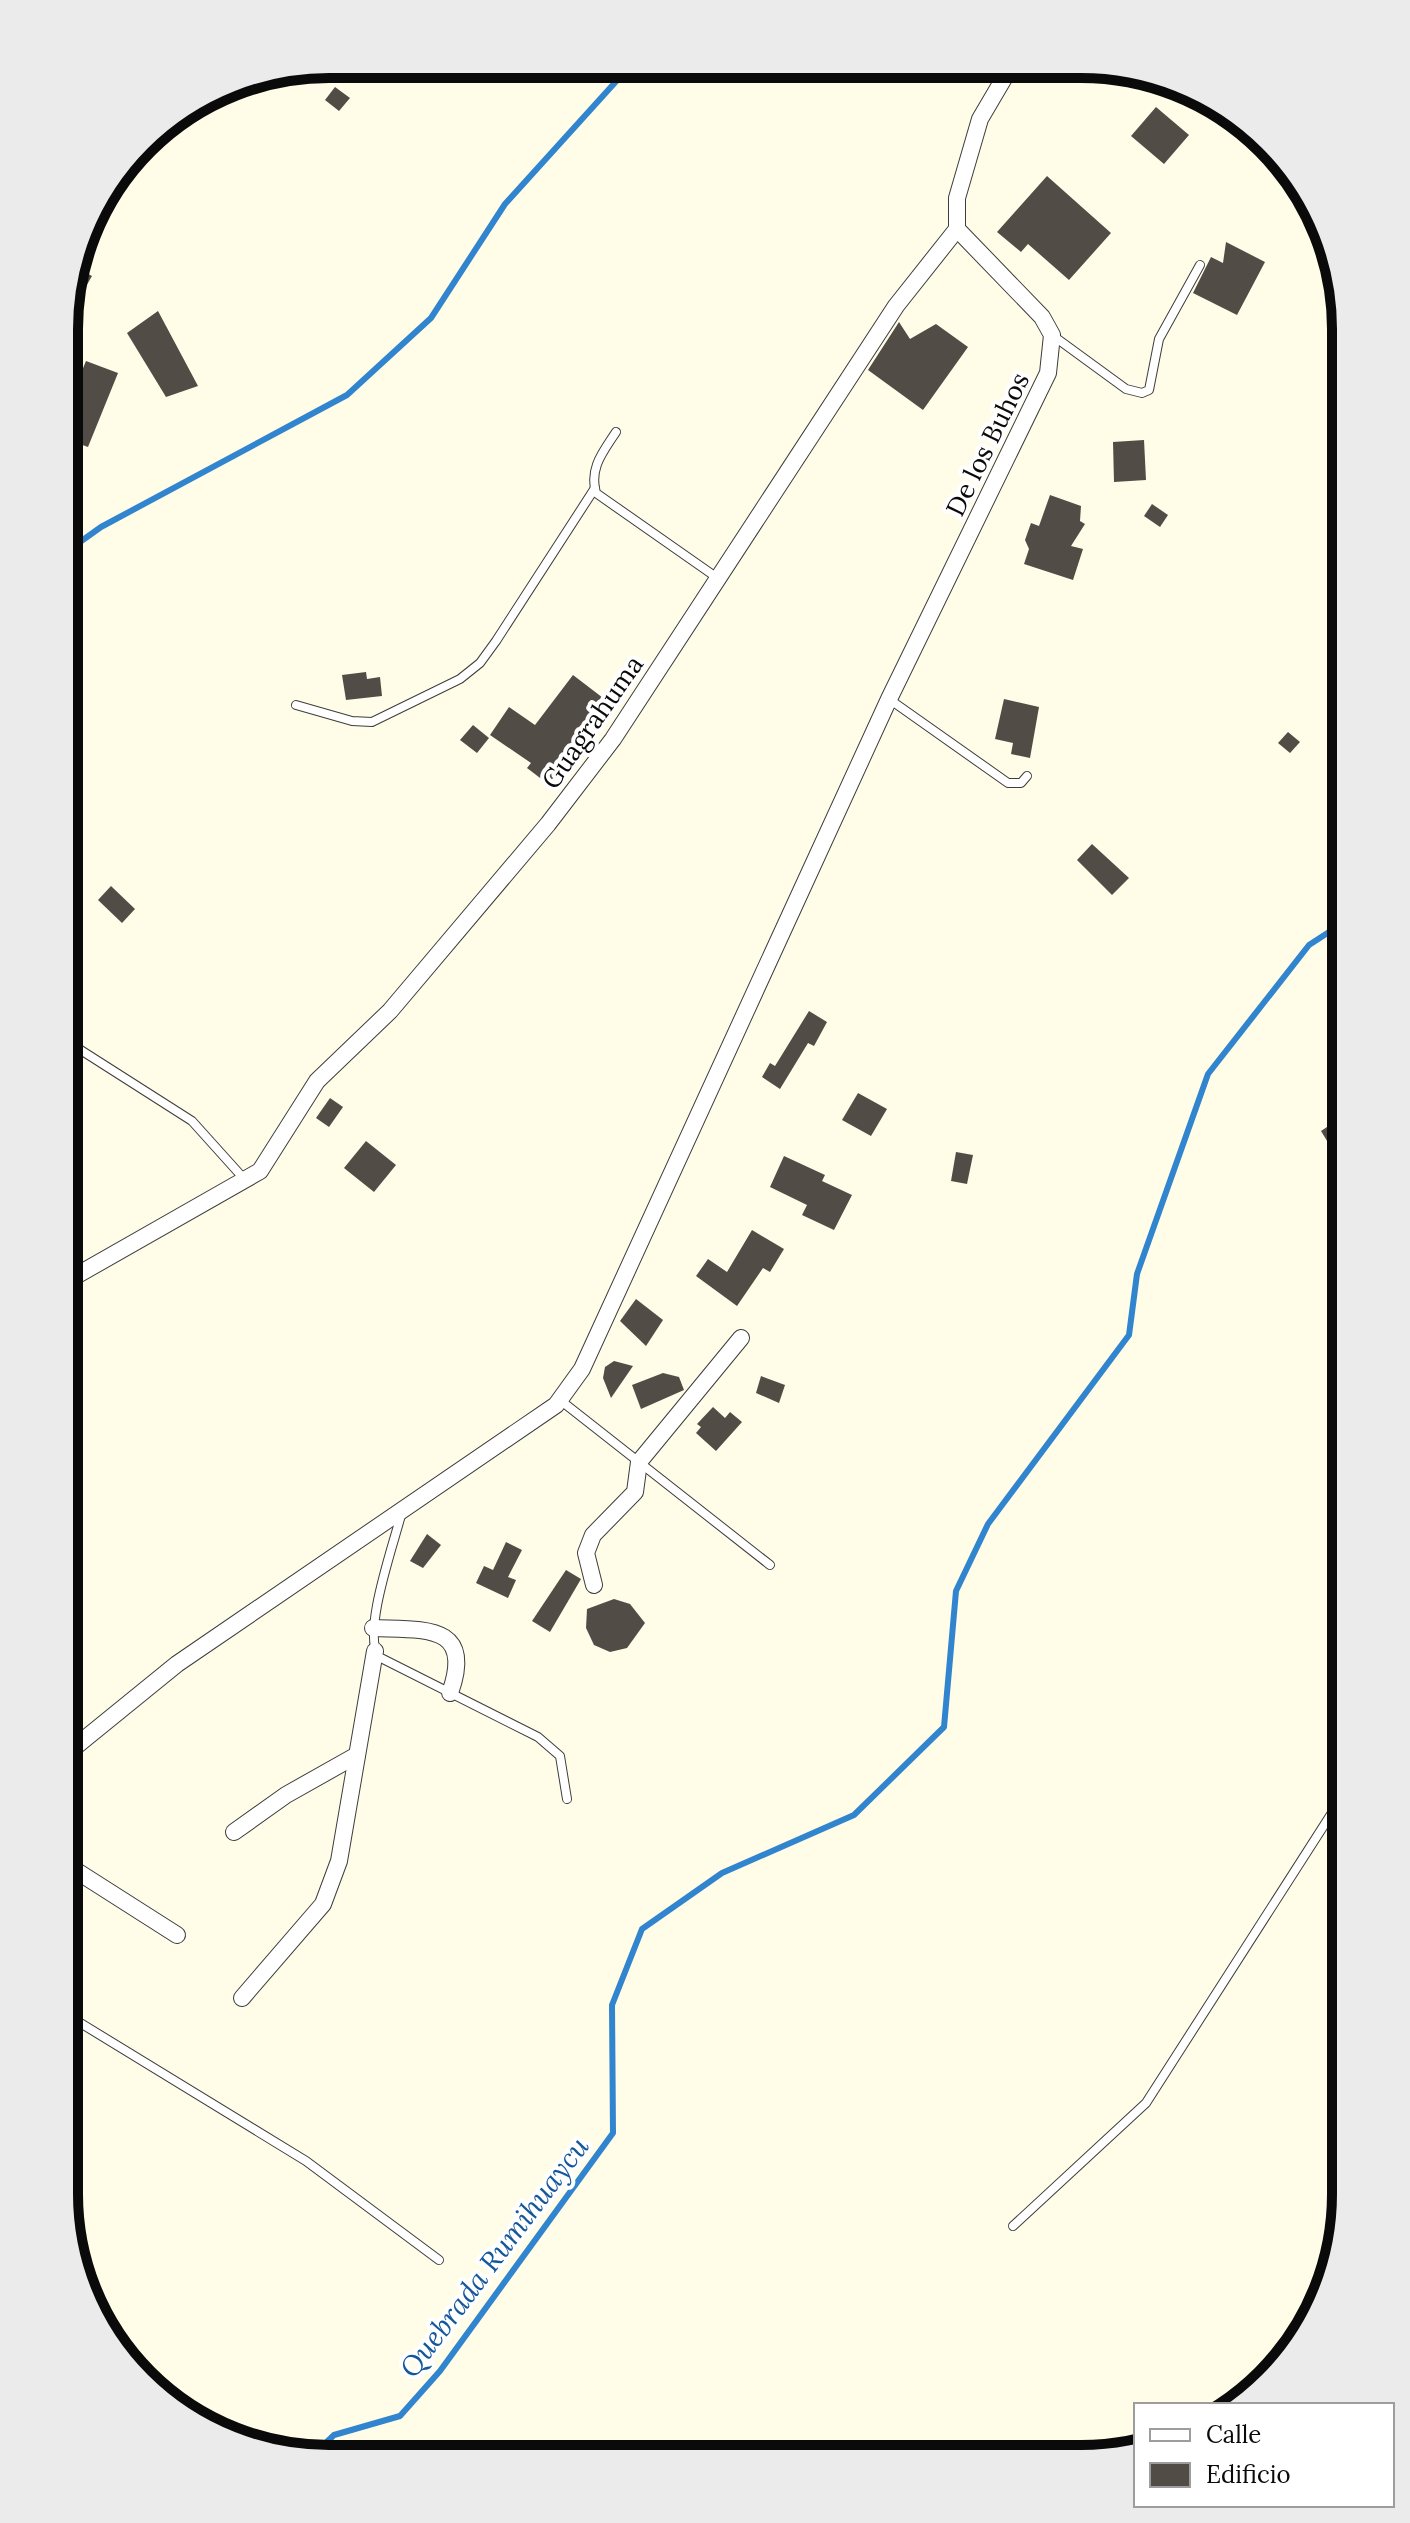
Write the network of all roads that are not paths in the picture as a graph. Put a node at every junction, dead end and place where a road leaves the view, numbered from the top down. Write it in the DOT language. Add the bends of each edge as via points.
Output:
graph roads {
  1 [pos="1004,78"];
  2 [pos="957,229"];
  3 [pos="1200,265"];
  4 [pos="1052,335"];
  5 [pos="616,432"];
  6 [pos="595,488"];
  7 [pos="716,577"];
  8 [pos="889,699"];
  9 [pos="296,705"];
  10 [pos="1027,776"];
  11 [pos="78,1048"];
  12 [pos="247,1181"];
  13 [pos="78,1274"];
  14 [pos="741,1338"];
  15 [pos="560,1400"];
  16 [pos="639,1462"];
  17 [pos="402,1510"];
  18 [pos="770,1565"];
  19 [pos="594,1585"];
  20 [pos="373,1628"];
  21 [pos="375,1651"];
  22 [pos="450,1693"];
  23 [pos="78,1744"];
  24 [pos="357,1755"];
  25 [pos="567,1799"];
  26 [pos="1331,1814"];
  27 [pos="234,1832"];
  28 [pos="78,1872"];
  29 [pos="177,1935"];
  30 [pos="242,1998"];
  31 [pos="78,2022"];
  32 [pos="1013,2226"];
  33 [pos="439,2260"];
  1 -- 2 [label="street" via="980,119 957,198"];
  2 -- 4 [label="street" via="1042,317"];
  2 -- 7 [label="street, Guagrahuma" via="896,306"];
  3 -- 4 [label="lane" via="1159,339 1149,390 1126,389"];
  4 -- 8 [label="street, De los Buhos" via="1048,373 1035,404"];
  5 -- 6 [label="lane" via="596,463"];
  6 -- 7 [label="lane"];
  6 -- 9 [label="lane" via="496,641 460,679 372,722"];
  7 -- 12 [label="street, Guagrahuma" via="613,739 548,824 390,1011 317,1081 272,1156"];
  8 -- 10 [label="lane" via="1008,783 1021,783"];
  8 -- 15 [label="street, De los Buhos" via="582,1369"];
  11 -- 12 [label="lane" via="192,1121"];
  12 -- 13 [label="street, Guagrahuma"];
  14 -- 16 [label="street"];
  15 -- 16 [label="lane"];
  15 -- 17 [label="street"];
  16 -- 18 [label="lane"];
  16 -- 19 [label="street" via="635,1492 593,1535 586,1553"];
  17 -- 20 [label="lane"];
  17 -- 23 [label="street" via="177,1664"];
  20 -- 21 [label="lane"];
  20 -- 22 [label="street" via="435,1630 444,1635 458,1661"];
  21 -- 22 [label="lane"];
  21 -- 24 [label="street"];
  22 -- 25 [label="lane" via="538,1737 560,1756"];
  24 -- 27 [label="street"];
  24 -- 30 [label="street" via="339,1861 323,1904"];
  26 -- 32 [label="lane" via="1146,2103"];
  28 -- 29 [label="street"];
  31 -- 33 [label="lane" via="306,2161"];
}
